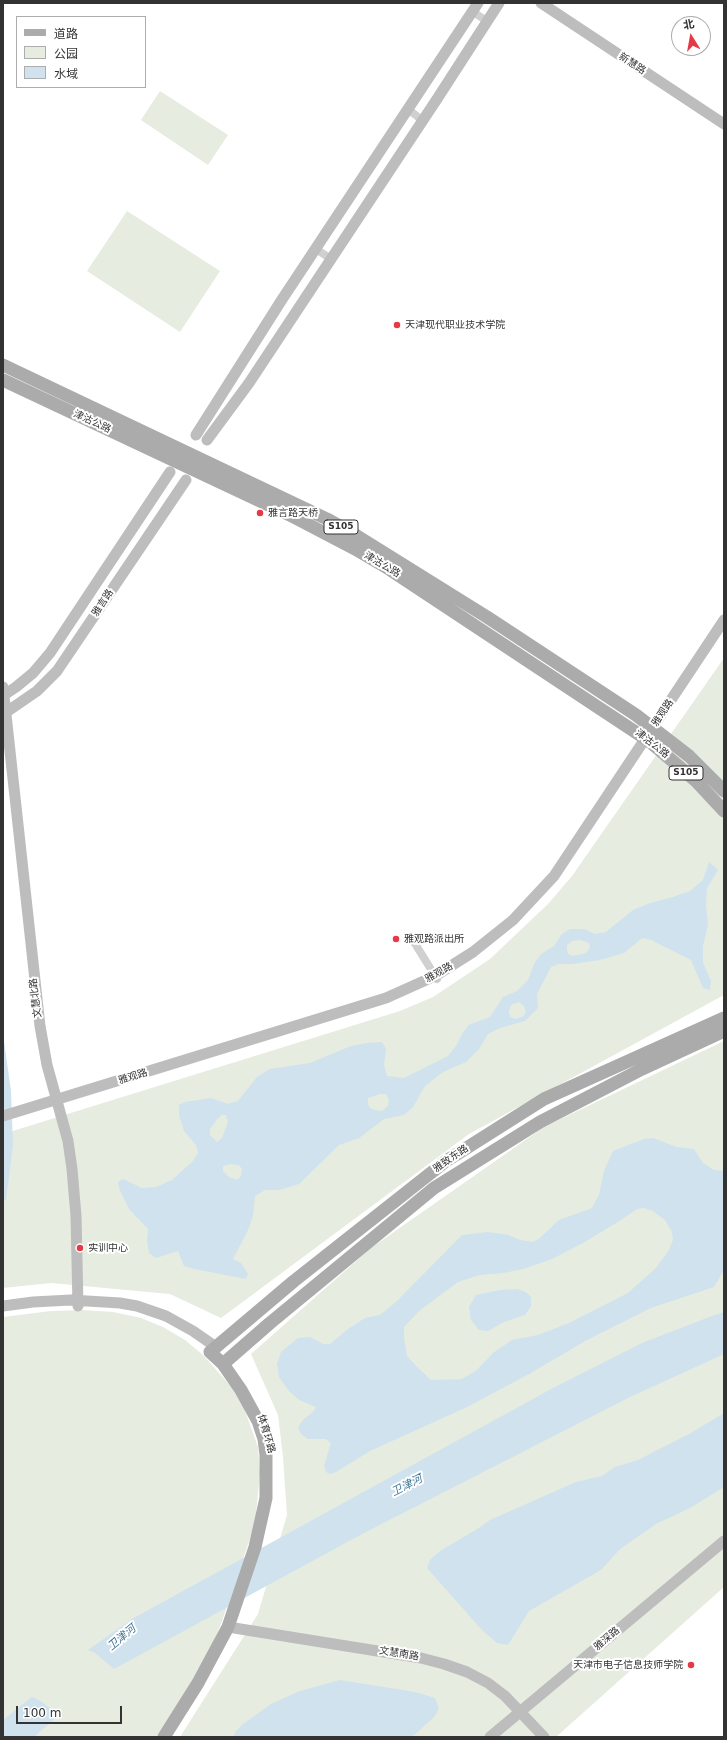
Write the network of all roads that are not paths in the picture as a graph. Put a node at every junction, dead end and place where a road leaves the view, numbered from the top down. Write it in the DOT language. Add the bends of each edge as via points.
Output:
graph roads {
  1 [pos="499,3"];
  2 [pos="541,3"];
  3 [pos="554,3"];
  4 [pos="476,7"];
  5 [pos="487,22"];
  6 [pos="408,110"];
  7 [pos="724,116"];
  8 [pos="423,121"];
  9 [pos="724,124"];
  10 [pos="316,249"];
  11 [pos="331,259"];
  12 [pos="3,365"];
  13 [pos="3,380"];
  14 [pos="226,387"];
  15 [pos="241,394"];
  16 [pos="196,435"];
  17 [pos="207,440"];
  18 [pos="170,472"];
  19 [pos="186,480"];
  20 [pos="724,620"];
  21 [pos="724,626"];
  22 [pos="3,691"];
  23 [pos="5,713"];
  24 [pos="651,734"];
  25 [pos="3,748"];
  26 [pos="724,791"];
  27 [pos="724,811"];
  28 [pos="414,942"];
  29 [pos="436,977"];
  30 [pos="724,1018"];
  31 [pos="724,1031"];
  32 [pos="55,1103"];
  33 [pos="25,1112"];
  34 [pos="3,1116"];
  35 [pos="3,1121"];
  36 [pos="75,1303"];
  37 [pos="3,1306"];
  38 [pos="3,1312"];
  39 [pos="213,1349"];
  40 [pos="226,1362"];
  41 [pos="724,1541"];
  42 [pos="724,1548"];
  43 [pos="231,1627"];
  44 [pos="526,1716"];
  45 [pos="164,1737"];
  46 [pos="172,1737"];
  47 [pos="490,1737"];
  48 [pos="500,1737"];
  49 [pos="544,1737"];
  1 -- 5 [label="main road"];
  2 -- 9 [label="main road, 新慧路"];
  3 -- 7 [label="main road, 新慧路"];
  4 -- 5 [label="street"];
  4 -- 6 [label="main road"];
  5 -- 8 [label="main road"];
  6 -- 8 [label="street"];
  6 -- 10 [label="main road"];
  8 -- 11 [label="main road"];
  10 -- 11 [label="street"];
  10 -- 14 [label="main road"];
  11 -- 15 [label="main road"];
  12 -- 24 [label="main road, 津沽公路 / S105" via="351,533 487,617"];
  13 -- 24 [label="main road, 津沽公路 / S105" via="290,515 355,549"];
  14 -- 15 [label="street"];
  14 -- 16 [label="main road"];
  15 -- 17 [label="main road"];
  18 -- 22 [label="main road, 雅言路" via="50,653 33,673 16,687"];
  19 -- 23 [label="main road, 雅言路" via="57,671 37,691"];
  20 -- 24 [label="main road, 雅观路"];
  21 -- 24 [label="main road, 雅观路"];
  22 -- 23 [label="main road, 文慧北路"];
  23 -- 32 [label="main road, 文慧北路" via="40,1026"];
  24 -- 26 [label="main road, 津沽公路 / S105" via="689,756"];
  24 -- 27 [label="main road, 津沽公路 / S105"];
  24 -- 29 [label="main road, 雅观路" via="545,887 524,910 486,943"];
  25 -- 32 [label="main road, 文慧北路" via="31,1008 40,1060"];
  28 -- 29 [label="street"];
  29 -- 32 [label="main road, 雅观路" via="365,1005"];
  30 -- 39 [label="main road, 雅致东路" via="544,1099 446,1161 294,1281"];
  31 -- 40 [label="main road, 雅致东路" via="642,1069 540,1122 434,1188"];
  32 -- 33 [label="main road, 雅观路"];
  32 -- 36 [label="main road, 文慧北路" via="68,1141 74,1182"];
  33 -- 34 [label="main road, 雅观路"];
  33 -- 35 [label="main road, 雅观路"];
  36 -- 37 [label="main road, 体育环路" via="33,1302"];
  36 -- 38 [label="main road, 体育环路"];
  36 -- 39 [label="main road, 体育环路" via="120,1303 152,1311 180,1324"];
  39 -- 40 [label="main road, 体育环路"];
  40 -- 43 [label="main road, 体育环路" via="258,1421 266,1455 266,1498 259,1545"];
  41 -- 44 [label="main road, 雅深路"];
  42 -- 44 [label="main road, 雅深路"];
  43 -- 44 [label="main road, 文慧南路" via="444,1664 488,1683"];
  43 -- 45 [label="main road, 体育环路"];
  43 -- 46 [label="main road, 体育环路" via="222,1655"];
  44 -- 47 [label="main road, 雅深路"];
  44 -- 48 [label="main road, 雅深路"];
  44 -- 49 [label="main road, 文慧南路"];
}
